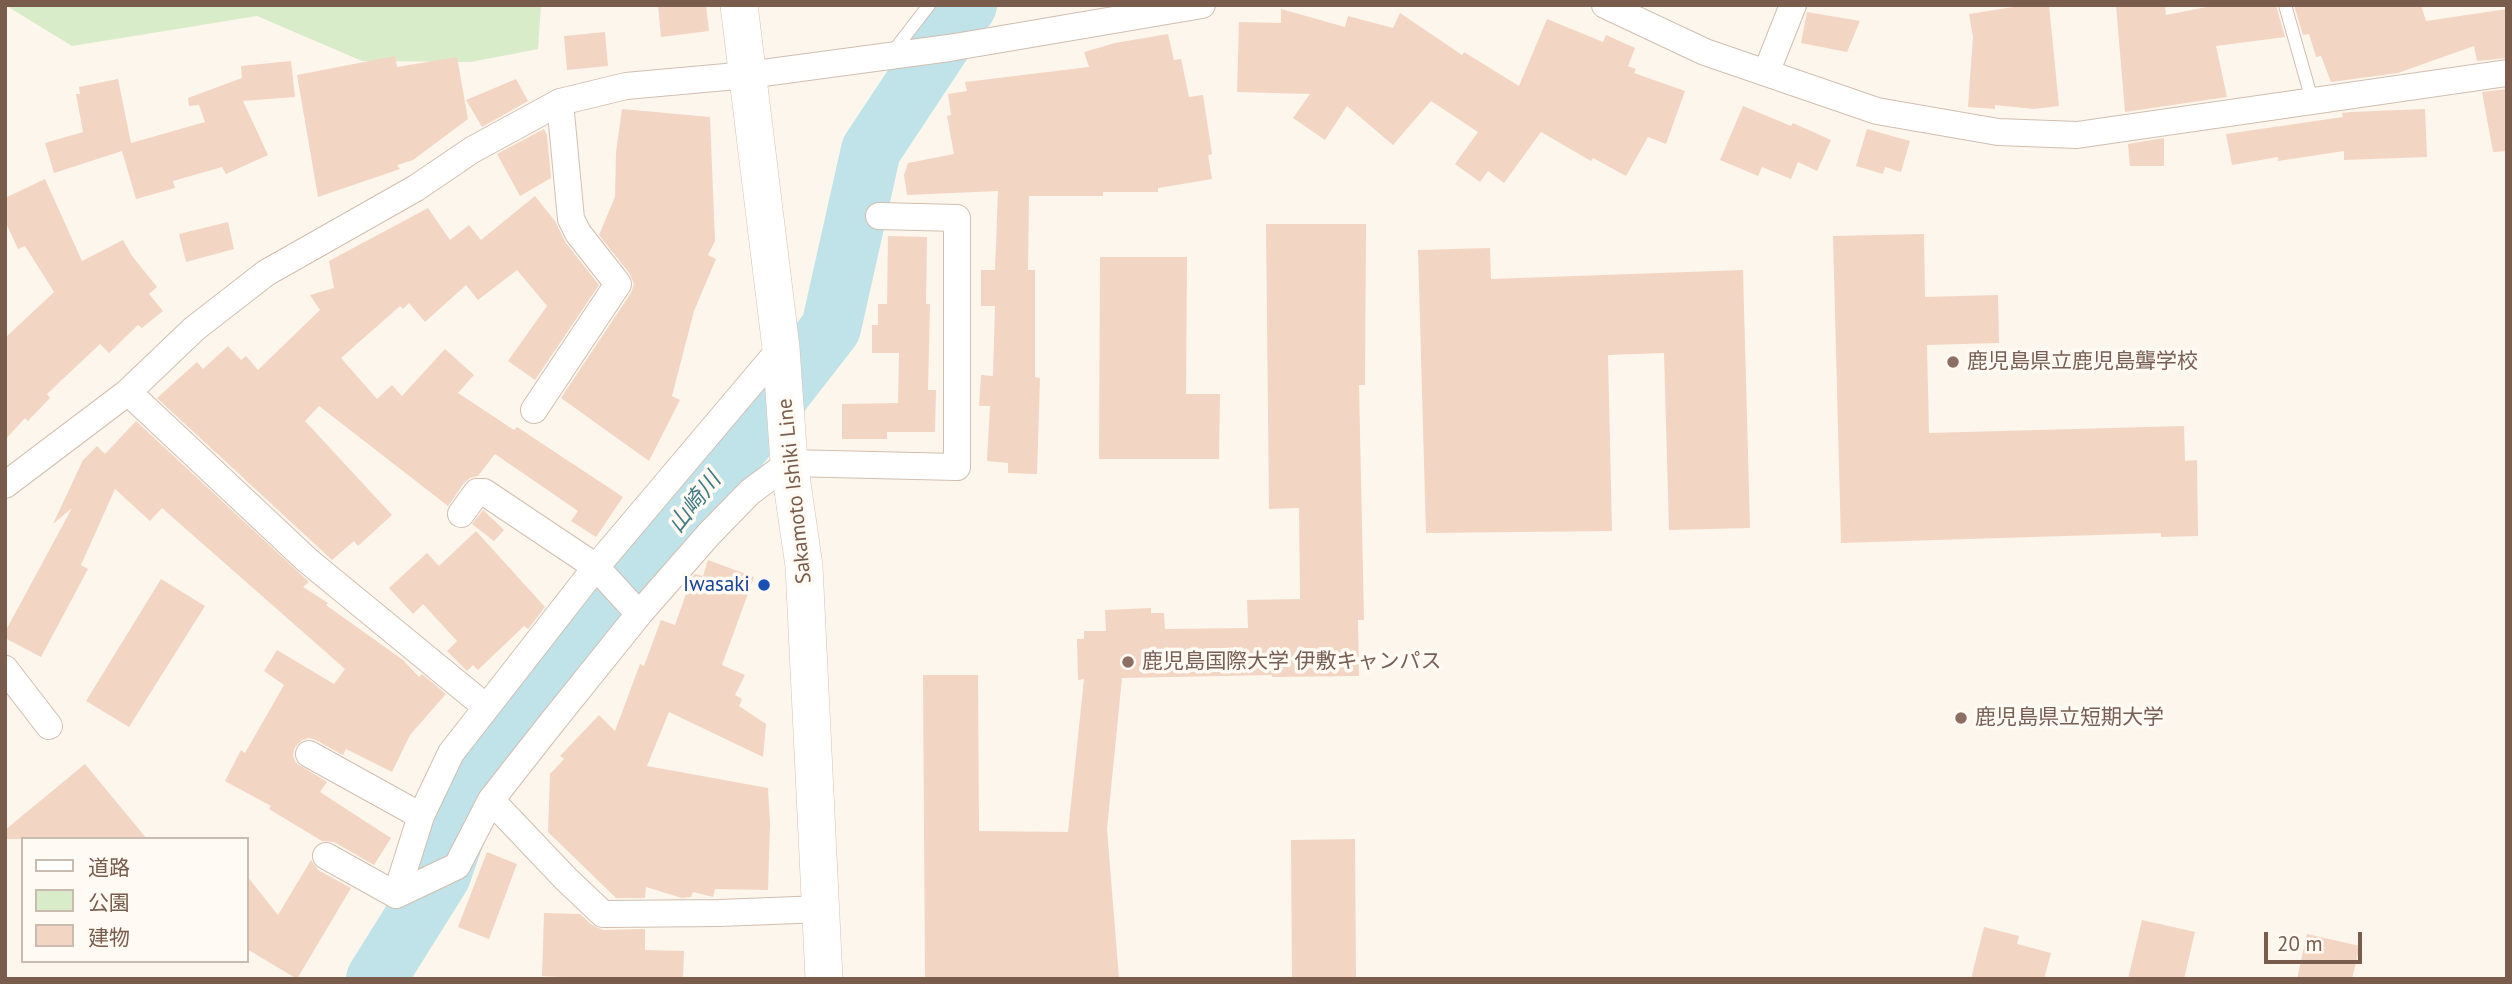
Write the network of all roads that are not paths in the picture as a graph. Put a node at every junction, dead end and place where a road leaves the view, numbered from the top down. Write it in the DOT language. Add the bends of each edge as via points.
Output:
graph roads {
  1 [pos="739,5"];
  2 [pos="929,5"];
  3 [pos="1202,5"];
  4 [pos="1605,5"];
  5 [pos="1793,5"];
  6 [pos="2285,5"];
  7 [pos="1632,10"];
  8 [pos="889,57"];
  9 [pos="1766,73"];
  10 [pos="2507,73"];
  11 [pos="748,75"];
  12 [pos="2312,100"];
  13 [pos="560,102"];
  14 [pos="879,216"];
  15 [pos="781,353"];
  16 [pos="128,392"];
  17 [pos="534,410"];
  18 [pos="788,453"];
  19 [pos="5,485"];
  20 [pos="461,514"];
  21 [pos="596,567"];
  22 [pos="639,614"];
  23 [pos="5,669"];
  24 [pos="486,707"];
  25 [pos="49,726"];
  26 [pos="309,754"];
  27 [pos="491,800"];
  28 [pos="421,816"];
  29 [pos="326,856"];
  30 [pos="396,895"];
  31 [pos="822,909"];
  32 [pos="824,979"];
  1 -- 11 [label="main road, Sakamoto Ishiki Line"];
  2 -- 8 [label="lane"];
  3 -- 8 [label="street"];
  4 -- 7 [label="street"];
  5 -- 9 [label="street"];
  6 -- 12 [label="lane"];
  7 -- 9 [label="street" via="1705,52"];
  8 -- 11 [label="street"];
  9 -- 12 [label="street" via="1877,111 1998,132 2077,135"];
  10 -- 12 [label="street"];
  11 -- 13 [label="street" via="626,86"];
  11 -- 15 [label="main road, Sakamoto Ishiki Line"];
  13 -- 16 [label="street" via="266,273 194,329"];
  13 -- 17 [label="street" via="571,219 618,284"];
  14 -- 18 [label="street" via="957,218 957,467"];
  15 -- 18 [label="main road, Sakamoto Ishiki Line"];
  15 -- 21 [label="street"];
  16 -- 19 [label="street"];
  16 -- 24 [label="street" via="307,560"];
  18 -- 22 [label="street"];
  18 -- 31 [label="main road, Sakamoto Ishiki Line" via="804,566"];
  20 -- 21 [label="street" via="477,492 484,492"];
  21 -- 22 [label="street"];
  21 -- 24 [label="street"];
  22 -- 27 [label="street"];
  23 -- 25 [label="street"];
  24 -- 28 [label="street" via="451,753"];
  26 -- 28 [label="street"];
  27 -- 30 [label="street" via="457,866"];
  27 -- 31 [label="street" via="603,914"];
  28 -- 30 [label="street"];
  29 -- 30 [label="street"];
  31 -- 32 [label="main road, Sakamoto Ishiki Line"];
}
